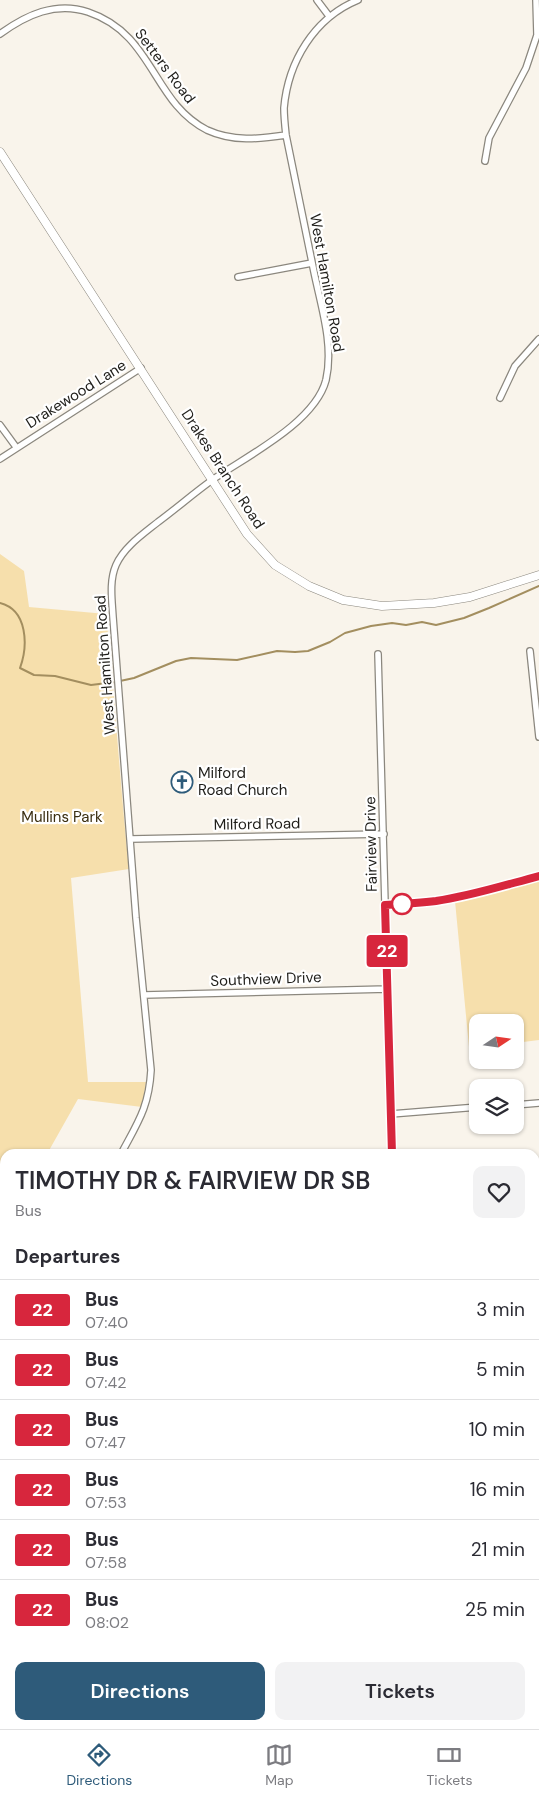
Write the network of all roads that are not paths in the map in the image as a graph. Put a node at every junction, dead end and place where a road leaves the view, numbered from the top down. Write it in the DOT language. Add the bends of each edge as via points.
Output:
graph roads {
  1 [pos="317,0"];
  2 [pos="358,0"];
  3 [pos="536,0"];
  4 [pos="329,16"];
  5 [pos="0,34"];
  6 [pos="286,135"];
  7 [pos="0,152"];
  8 [pos="485,161"];
  9 [pos="312,263"];
  10 [pos="238,277"];
  11 [pos="539,339"];
  12 [pos="141,368"];
  13 [pos="500,398"];
  14 [pos="0,425"];
  15 [pos="16,447"];
  16 [pos="0,458"];
  17 [pos="213,480"];
  18 [pos="539,575"];
  19 [pos="530,650"];
  20 [pos="378,654"];
  21 [pos="539,737"];
  22 [pos="384,834"];
  23 [pos="131,839"];
  24 [pos="539,876"];
  25 [pos="385,905"];
  26 [pos="388,989"];
  27 [pos="144,995"];
  28 [pos="539,1103"];
  29 [pos="524,1104"];
  30 [pos="469,1108"];
  31 [pos="391,1114"];
  32 [pos="123,1149"];
  33 [pos="392,1149"];
  1 -- 4 [label="street"];
  2 -- 4 [label="street, West Hamilton Road"];
  3 -- 8 [label="street" via="537,35 526,68 489,138"];
  4 -- 6 [label="street, West Hamilton Road" via="302,49 293,69 284,110"];
  5 -- 6 [label="street, Setters Road" via="37,13 56,8 80,9 100,16 131,38 175,104 207,130 252,140"];
  6 -- 9 [label="street, West Hamilton Road"];
  7 -- 12 [label="street, Drakes Branch Road"];
  9 -- 10 [label="street"];
  9 -- 17 [label="street, West Hamilton Road" via="324,322 328,363 317,399 289,428"];
  11 -- 13 [label="street" via="515,366"];
  12 -- 15 [label="street, Drakewood Lane"];
  12 -- 17 [label="street, Drakes Branch Road"];
  14 -- 15 [label="street"];
  15 -- 16 [label="street, Drakewood Lane"];
  17 -- 18 [label="street, Drakes Branch Road" via="247,534 275,566 343,600 382,606 434,603 470,596"];
  17 -- 23 [label="street, West Hamilton Road" via="123,553 113,574"];
  19 -- 21 [label="street"];
  20 -- 22 [label="street, Fairview Drive"];
  22 -- 23 [label="street, Milford Road"];
  22 -- 25 [label="street, Fairview Drive"];
  23 -- 27 [label="street, West Hamilton Road"];
  24 -- 25 [label="street" via="443,900"];
  25 -- 26 [label="street, Fairview Drive"];
  26 -- 27 [label="street, Southview Drive"];
  26 -- 31 [label="street, Fairview Drive"];
  27 -- 32 [label="street, West Hamilton Road" via="150,1091 145,1108"];
  28 -- 29 [label="street"];
  30 -- 31 [label="street"];
  31 -- 33 [label="street, Fairview Drive"];
}
